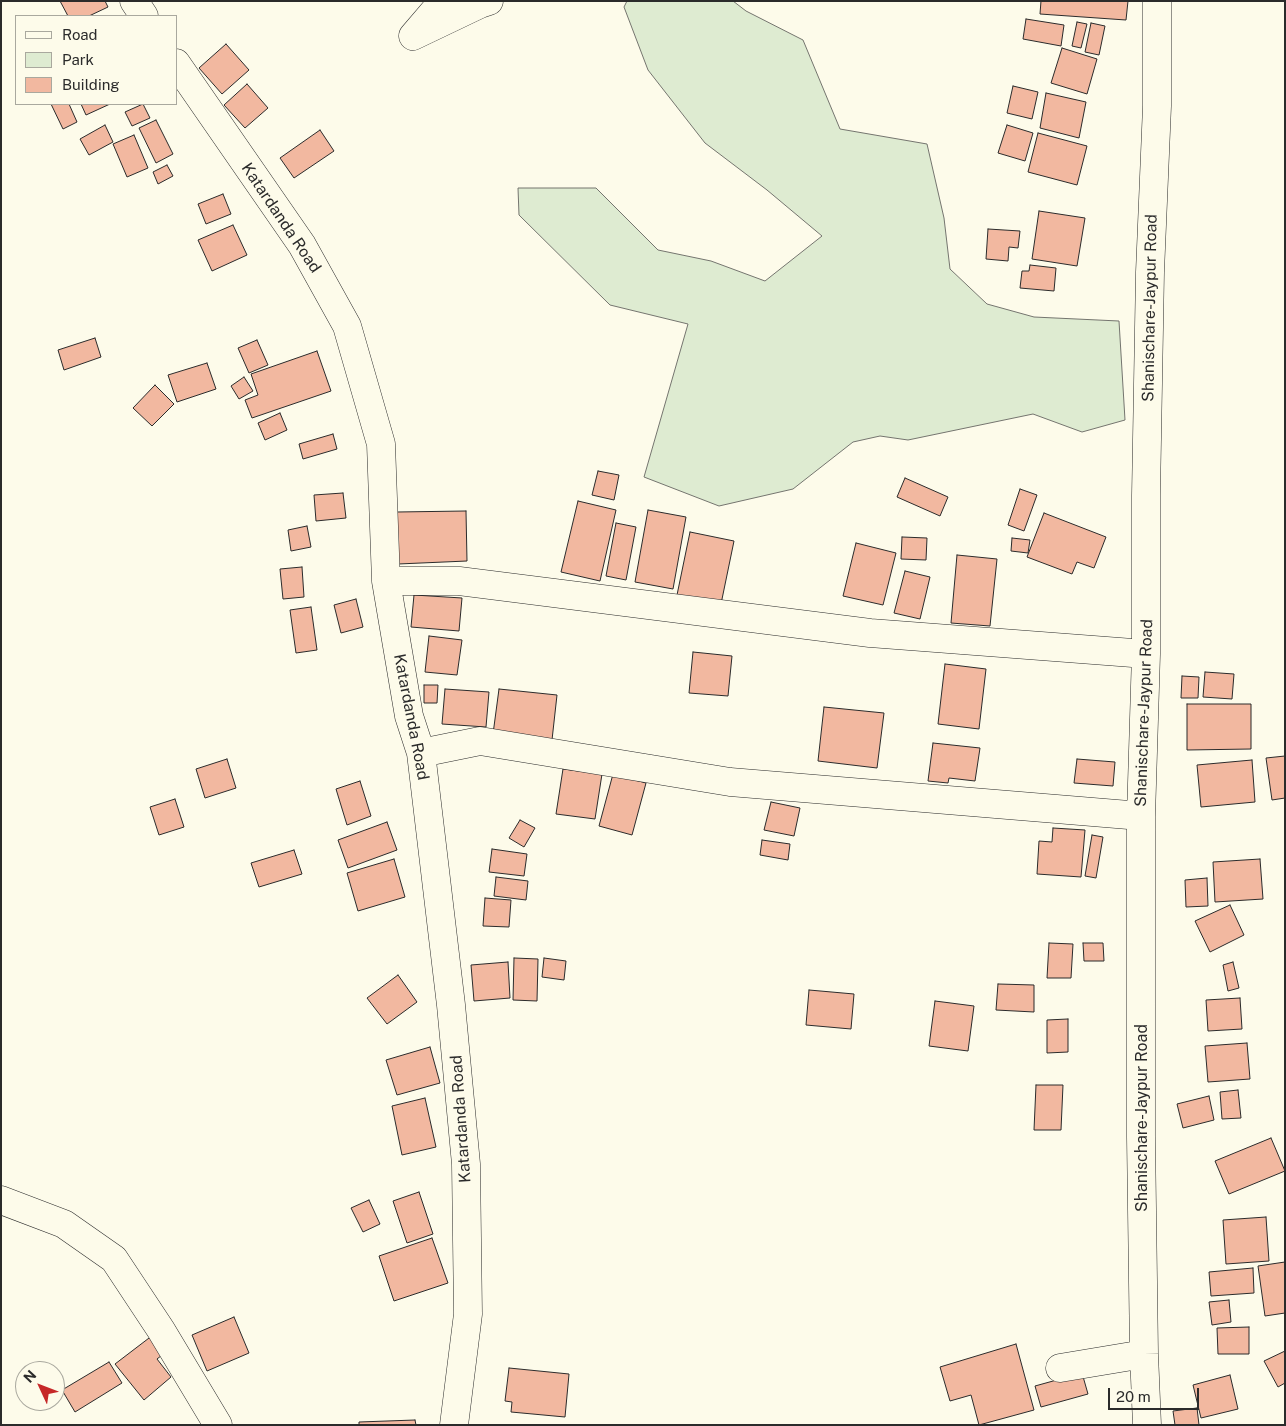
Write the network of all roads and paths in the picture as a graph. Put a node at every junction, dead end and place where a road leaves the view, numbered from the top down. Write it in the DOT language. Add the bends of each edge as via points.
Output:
graph roads {
  1 [pos="134,1"];
  2 [pos="442,1"];
  3 [pos="490,1"];
  4 [pos="1157,1"];
  5 [pos="143,15"];
  6 [pos="178,67"];
  7 [pos="386,581"];
  8 [pos="1146,654"];
  9 [pos="421,753"];
  10 [pos="1141,816"];
  11 [pos="1,1200"];
  12 [pos="1144,1354"];
  13 [pos="1060,1368"];
  14 [pos="218,1425"];
  15 [pos="454,1425"];
  16 [pos="1146,1425"];
  1 -- 5 [label="street"];
  2 -- 3 [label="street" via="413,36"];
  4 -- 8 [label="street, Shanischare-Jaypur Road" via="1146,486"];
  6 -- 7 [label="street, Katardanda Road" via="302,245 347,326 381,444"];
  7 -- 8 [label="street" via="459,582 870,634"];
  7 -- 9 [label="street, Katardanda Road" via="408,716"];
  8 -- 10 [label="street, Shanischare-Jaypur Road"];
  9 -- 10 [label="street" via="480,741 730,782"];
  9 -- 15 [label="street, Katardanda Road" via="466,1164 468,1314"];
  10 -- 12 [label="street, Shanischare-Jaypur Road"];
  11 -- 14 [label="street" via="64,1224 114,1259"];
  12 -- 13 [label="street"];
  12 -- 16 [label="street, Shanischare-Jaypur Road"];
}
